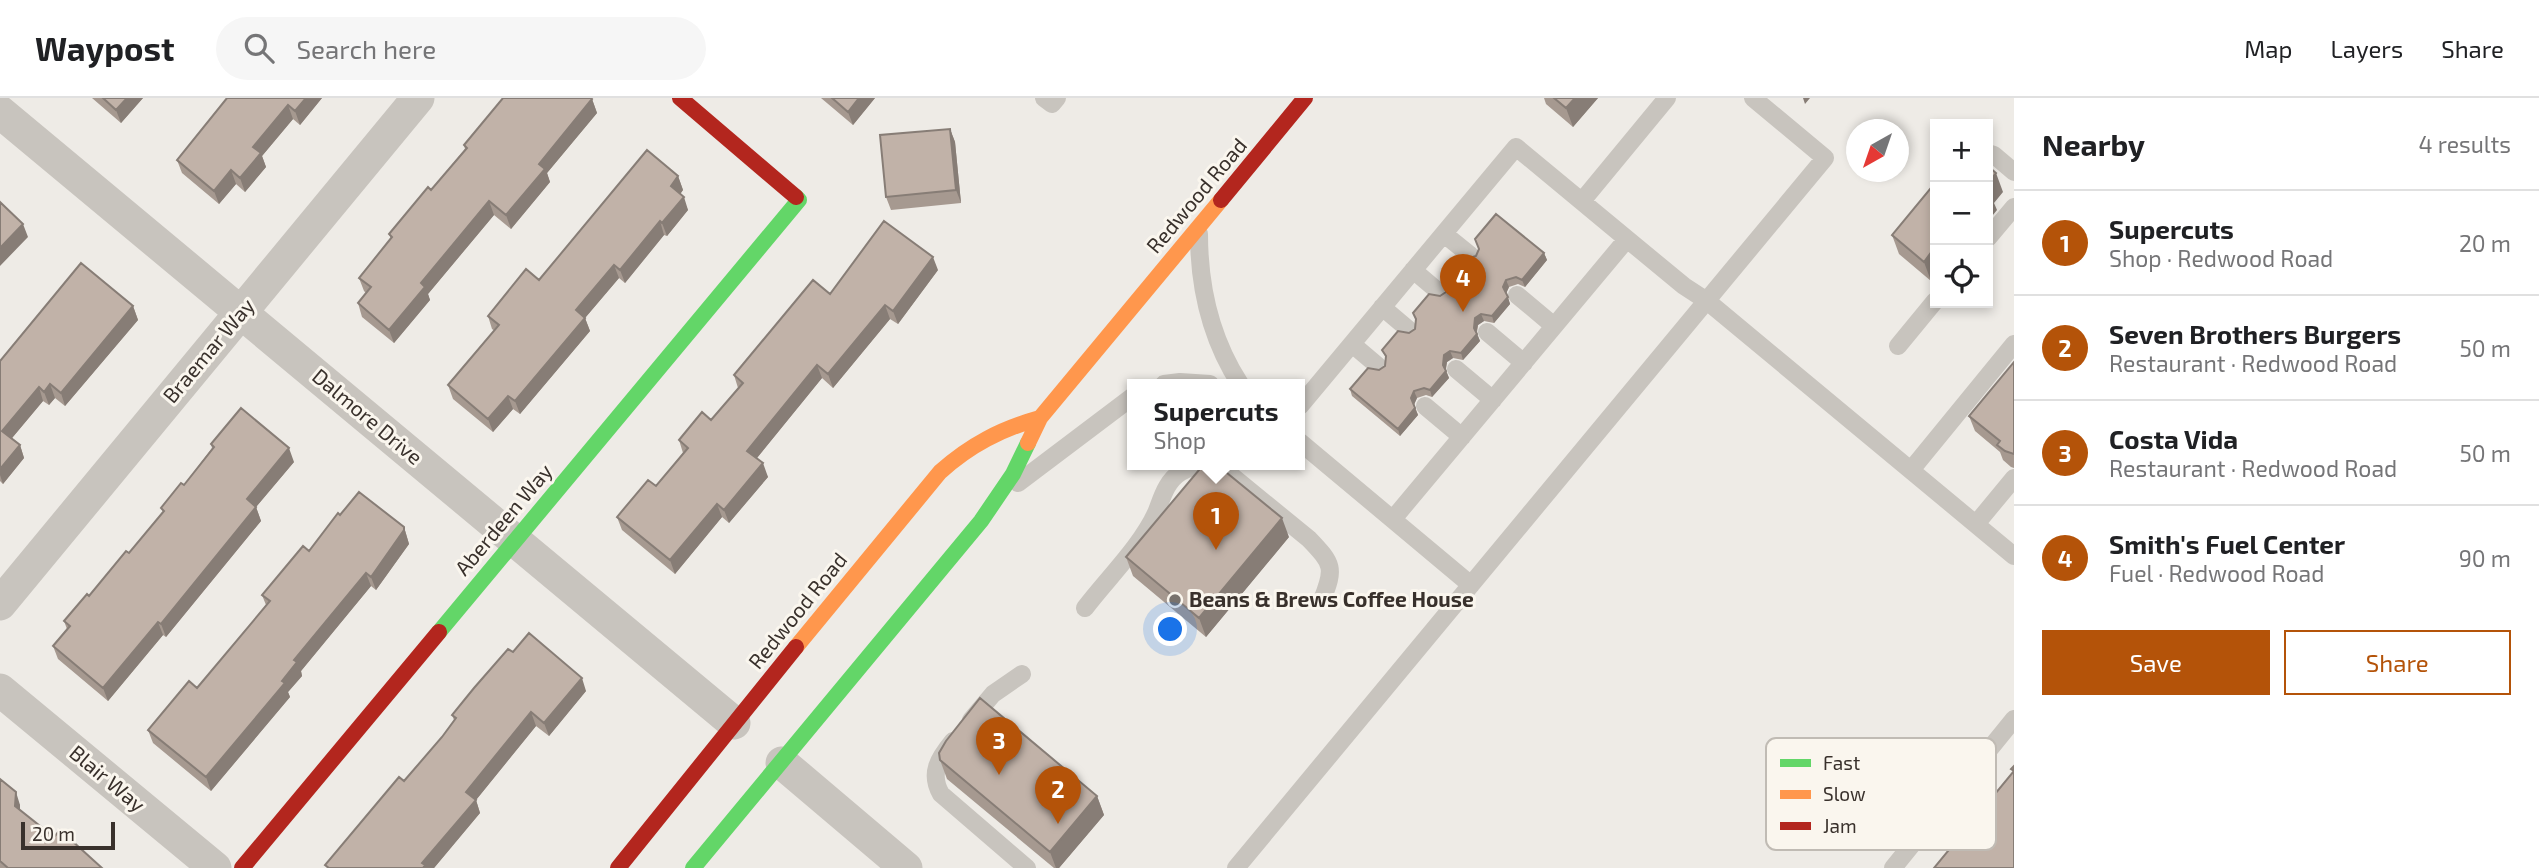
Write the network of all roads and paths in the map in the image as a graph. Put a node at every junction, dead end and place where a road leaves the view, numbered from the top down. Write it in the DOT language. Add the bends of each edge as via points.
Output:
graph roads {
  1 [pos="418,98"];
  2 [pos="680,98"];
  3 [pos="1044,98"];
  4 [pos="1057,98"];
  5 [pos="1305,98"];
  6 [pos="1667,98"];
  7 [pos="1753,98"];
  8 [pos="0,112"];
  9 [pos="1993,155"];
  10 [pos="2014,172"];
  11 [pos="1582,201"];
  12 [pos="2014,207"];
  13 [pos="1199,226"];
  14 [pos="1993,232"];
  15 [pos="1444,234"];
  16 [pos="1627,239"];
  17 [pos="1470,256"];
  18 [pos="1413,270"];
  19 [pos="1439,292"];
  20 [pos="1517,295"];
  21 [pos="1707,301"];
  22 [pos="1382,307"];
  23 [pos="1930,307"];
  24 [pos="241,312"];
  25 [pos="1554,326"];
  26 [pos="1408,329"];
  27 [pos="1487,332"];
  28 [pos="1352,344"];
  29 [pos="2014,344"];
  30 [pos="1898,346"];
  31 [pos="1524,363"];
  32 [pos="1378,366"];
  33 [pos="1456,369"];
  34 [pos="1237,379"];
  35 [pos="1305,400"];
  36 [pos="1493,400"];
  37 [pos="1127,401"];
  38 [pos="1425,406"];
  39 [pos="1040,418"];
  40 [pos="1462,437"];
  41 [pos="1305,446"];
  42 [pos="1184,470"];
  43 [pos="1222,470"];
  44 [pos="1911,470"];
  45 [pos="2014,478"];
  46 [pos="998,498"];
  47 [pos="1393,519"];
  48 [pos="1976,524"];
  49 [pos="515,540"];
  50 [pos="2014,556"];
  51 [pos="1471,584"];
  52 [pos="1322,600"];
  53 [pos="0,604"];
  54 [pos="1085,608"];
  55 [pos="1023,674"];
  56 [pos="0,690"];
  57 [pos="2014,719"];
  58 [pos="734,723"];
  59 [pos="1996,741"];
  60 [pos="782,763"];
  61 [pos="1908,850"];
  62 [pos="215,868"];
  63 [pos="242,868"];
  64 [pos="618,868"];
  65 [pos="693,868"];
  66 [pos="906,868"];
  67 [pos="1027,868"];
  68 [pos="1236,868"];
  69 [pos="1893,868"];
  1 -- 24 [label="street, Braemar Way"];
  2 -- 49 [label="main road, Aberdeen Way" via="799,200"];
  3 -- 4 [label="lane" via="1052,104"];
  5 -- 13 [label="main road, Redwood Road"];
  6 -- 11 [label="lane"];
  7 -- 21 [label="lane" via="1825,159"];
  8 -- 24 [label="street, Dalmore Drive"];
  9 -- 10 [label="lane"];
  11 -- 15 [label="lane" via="1516,147"];
  11 -- 16 [label="lane"];
  12 -- 14 [label="lane"];
  13 -- 34 [label="lane" via="1199,258 1210,318"];
  13 -- 39 [label="main road, Redwood Road"];
  15 -- 17 [label="lane"];
  15 -- 18 [label="lane"];
  16 -- 21 [label="lane"];
  16 -- 25 [label="lane"];
  18 -- 19 [label="lane"];
  18 -- 22 [label="lane"];
  20 -- 25 [label="lane"];
  21 -- 44 [label="lane"];
  21 -- 51 [label="lane"];
  22 -- 26 [label="lane"];
  22 -- 28 [label="lane"];
  23 -- 30 [label="lane"];
  24 -- 49 [label="street, Dalmore Drive"];
  24 -- 53 [label="street, Braemar Way"];
  25 -- 31 [label="lane"];
  27 -- 31 [label="lane"];
  28 -- 32 [label="lane"];
  28 -- 35 [label="lane"];
  29 -- 44 [label="lane"];
  31 -- 36 [label="lane"];
  33 -- 36 [label="lane"];
  36 -- 40 [label="lane"];
  37 -- 46 [label="lane"];
  38 -- 40 [label="lane"];
  39 -- 46 [label="main road, Redwood Road"];
  39 -- 58 [label="main road, Redwood Road" via="994,433 948,463"];
  40 -- 47 [label="lane"];
  41 -- 47 [label="lane"];
  42 -- 54 [label="lane" via="1171,480 1148,527"];
  43 -- 52 [label="lane" via="1321,551 1332,576"];
  44 -- 48 [label="lane"];
  45 -- 48 [label="lane"];
  46 -- 60 [label="main road, Redwood Road"];
  47 -- 51 [label="lane"];
  48 -- 50 [label="lane"];
  49 -- 58 [label="street, Dalmore Drive"];
  49 -- 63 [label="main road, Aberdeen Way"];
  51 -- 68 [label="lane"];
  55 -- 67 [label="lane" via="993,694 951,743 938,761 935,778 946,800"];
  56 -- 62 [label="street, Blair Way"];
  57 -- 59 [label="lane"];
  58 -- 64 [label="main road, Redwood Road"];
  60 -- 65 [label="main road, Redwood Road"];
  60 -- 66 [label="street"];
  61 -- 69 [label="lane"];
}
